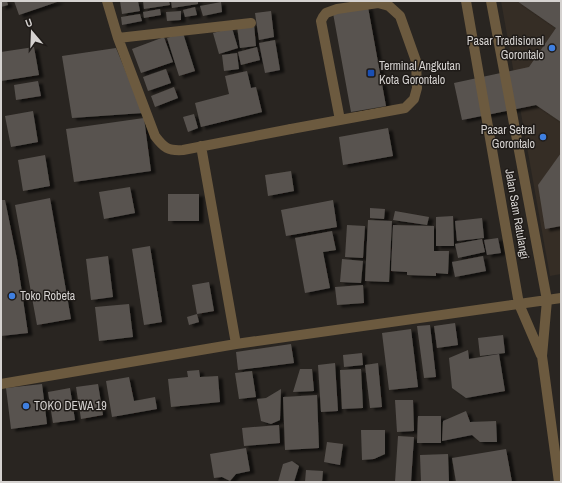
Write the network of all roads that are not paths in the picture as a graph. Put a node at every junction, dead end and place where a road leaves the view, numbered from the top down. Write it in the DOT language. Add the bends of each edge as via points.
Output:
graph roads {
  1 [pos="107,1"];
  2 [pos="466,1"];
  3 [pos="491,1"];
  4 [pos="251,23"];
  5 [pos="118,38"];
  6 [pos="340,120"];
  7 [pos="201,146"];
  8 [pos="561,298"];
  9 [pos="547,300"];
  10 [pos="519,304"];
  11 [pos="236,344"];
  12 [pos="542,356"];
  13 [pos="1,384"];
  14 [pos="559,482"];
  1 -- 5 [label="street"];
  2 -- 10 [label="street, Jalan Sam Ratulangi"];
  3 -- 9 [label="street, Jalan Sam Ratulangi"];
  4 -- 5 [label="street"];
  5 -- 7 [label="street" via="155,136 162,145 172,151"];
  6 -- 6 [label="street" via="405,108 414,99 417,88 416,61 400,16 389,6 378,3 337,9 322,16"];
  6 -- 7 [label="street"];
  7 -- 11 [label="street"];
  8 -- 9 [label="street"];
  9 -- 10 [label="street"];
  9 -- 12 [label="street, Jalan Sam Ratulangi"];
  10 -- 11 [label="street"];
  10 -- 12 [label="street, Jalan Sam Ratulangi"];
  11 -- 13 [label="street"];
  12 -- 14 [label="street, Jalan Sam Ratulangi"];
}
